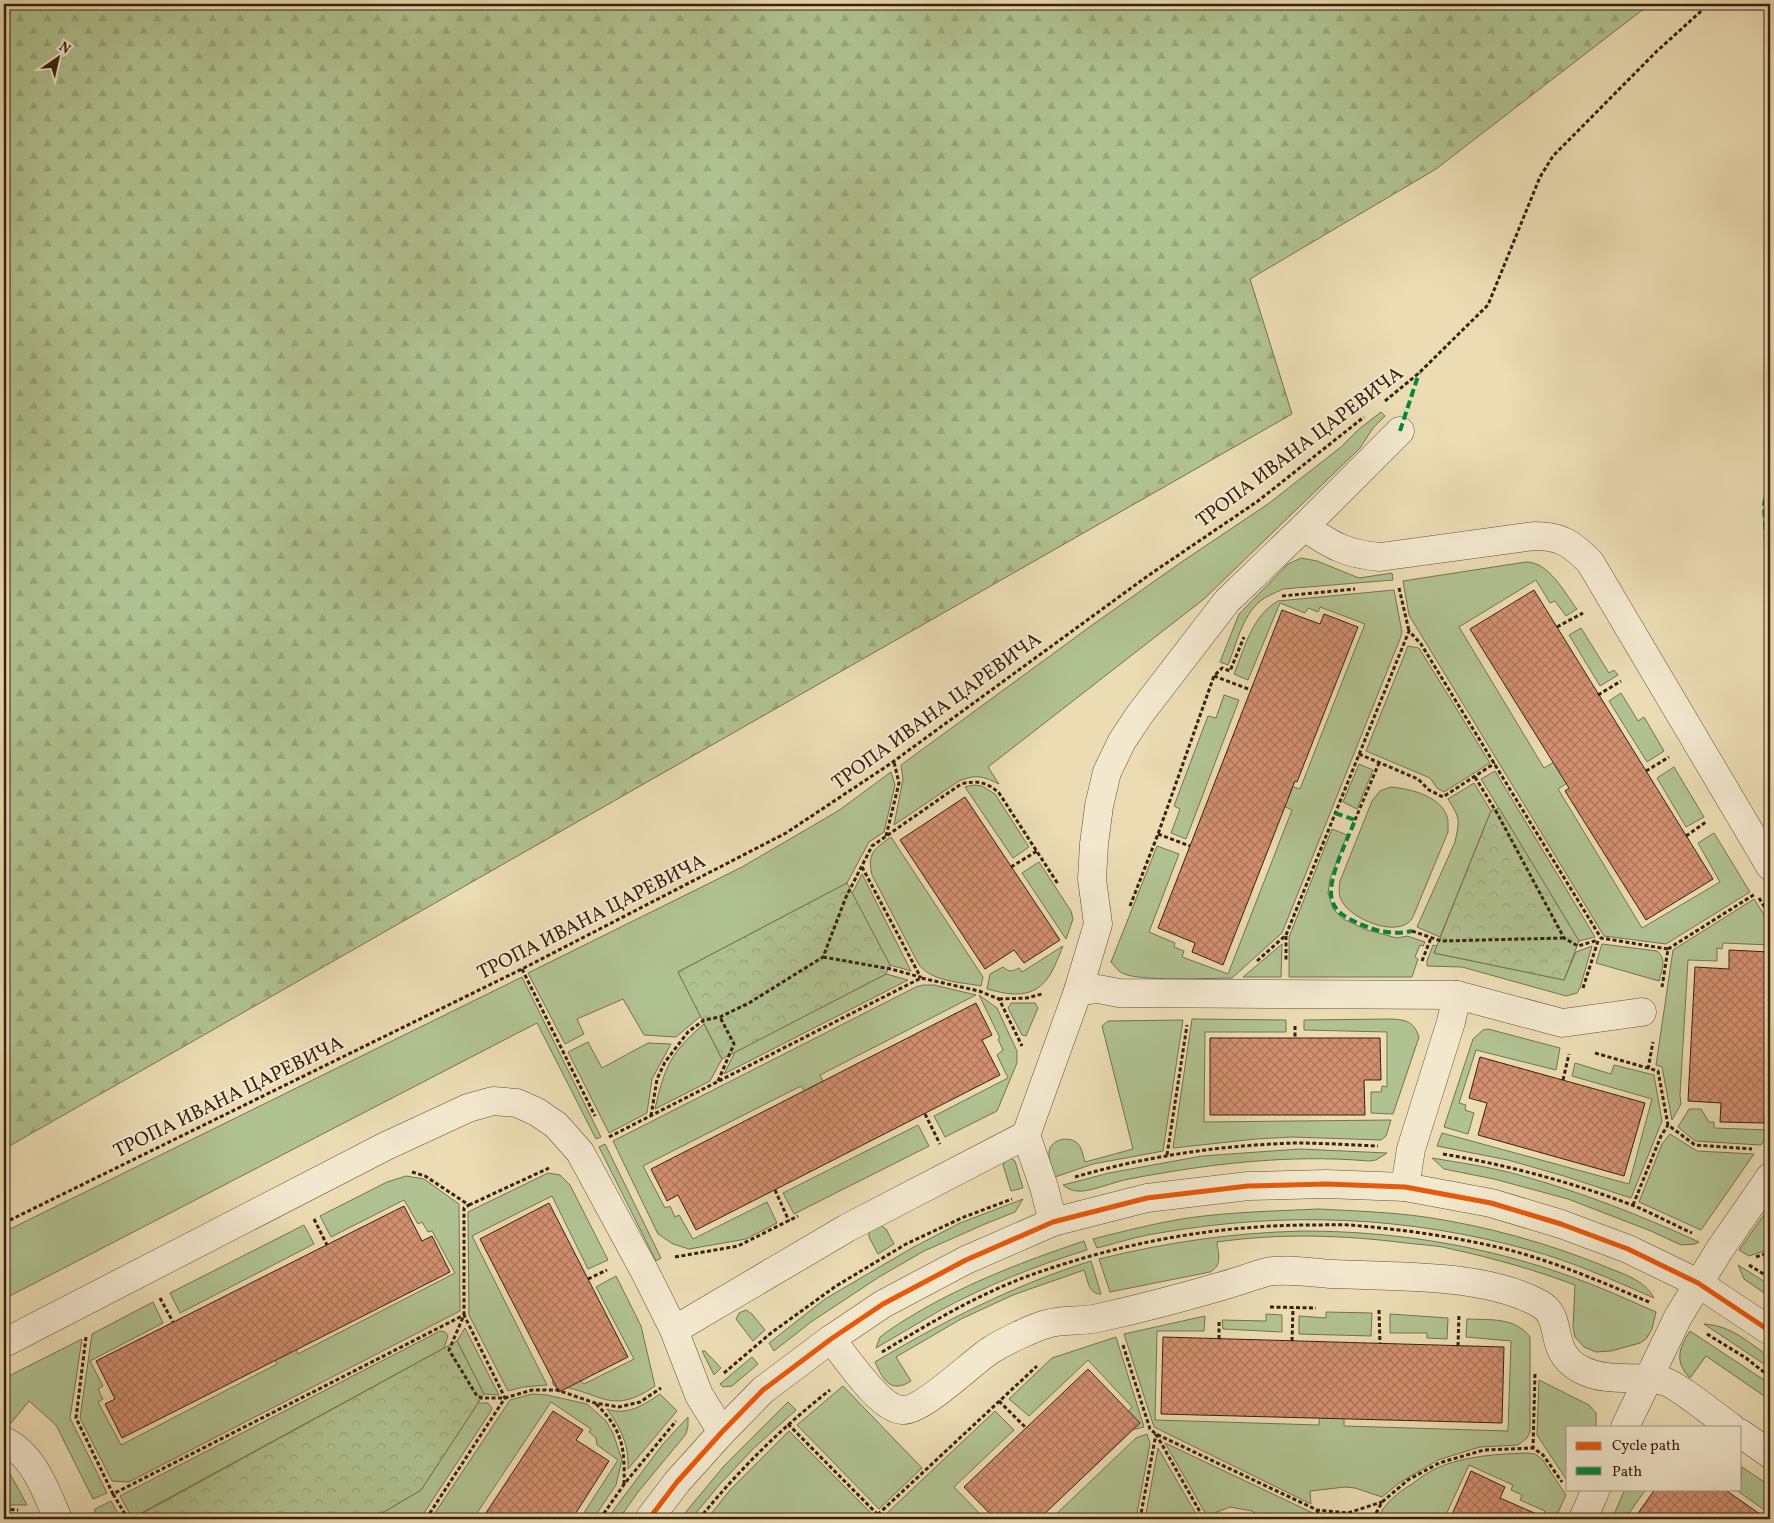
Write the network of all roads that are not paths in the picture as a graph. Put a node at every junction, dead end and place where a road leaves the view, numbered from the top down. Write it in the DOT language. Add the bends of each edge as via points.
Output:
graph roads {
  1 [pos="1400,431"];
  2 [pos="1304,527"];
  3 [pos="1770,866"];
  4 [pos="1078,991"];
  5 [pos="1457,995"];
  6 [pos="1651,1004"];
  7 [pos="1026,1135"];
  8 [pos="1770,1177"];
  9 [pos="1405,1187"];
  10 [pos="1053,1222"];
  11 [pos="1698,1283"];
  12 [pos="674,1330"];
  13 [pos="1770,1331"];
  14 [pos="831,1339"];
  15 [pos="4,1343"];
  16 [pos="1648,1380"];
  17 [pos="1625,1426"];
  18 [pos="1730,1426"];
  19 [pos="722,1432"];
  20 [pos="1742,1434"];
  21 [pos="4,1441"];
  22 [pos="1770,1454"];
  23 [pos="1596,1490"];
  24 [pos="58,1519"];
  25 [pos="649,1519"];
  26 [pos="1583,1519"];
  1 -- 2 [label="street"];
  2 -- 3 [label="street" via="1342,550 1380,557 1534,536 1561,538 1570,543 1590,562"];
  2 -- 4 [label="street" via="1227,601 1122,741 1107,772 1099,806 1092,879 1098,924"];
  4 -- 5 [label="street"];
  4 -- 7 [label="street"];
  5 -- 6 [label="street" via="1562,1023"];
  5 -- 9 [label="street" via="1411,1149"];
  7 -- 10 [label="street"];
  7 -- 12 [label="street" via="847,1228"];
  8 -- 11 [label="street"];
  9 -- 10 [label="street" via="1248,1186 1147,1198"];
  9 -- 11 [label="street" via="1491,1203 1562,1224 1628,1249"];
  10 -- 14 [label="street" via="941,1273 883,1304"];
  11 -- 13 [label="street"];
  11 -- 16 [label="street"];
  12 -- 15 [label="street" via="580,1152 556,1125 536,1112 517,1103 493,1101 468,1108 386,1146"];
  12 -- 19 [label="street" via="693,1402"];
  14 -- 16 [label="street" via="875,1394 888,1405 908,1410 926,1401 992,1349 1046,1324 1094,1319 1268,1272 1437,1278 1502,1289 1539,1304 1554,1318 1563,1355 1576,1366 1604,1377"];
  14 -- 19 [label="street" via="769,1386"];
  16 -- 17 [label="street"];
  16 -- 18 [label="street" via="1666,1381"];
  19 -- 25 [label="street"];
  20 -- 22 [label="street"];
  21 -- 24 [label="street" via="29,1461 42,1481"];
  23 -- 26 [label="street"];
}
